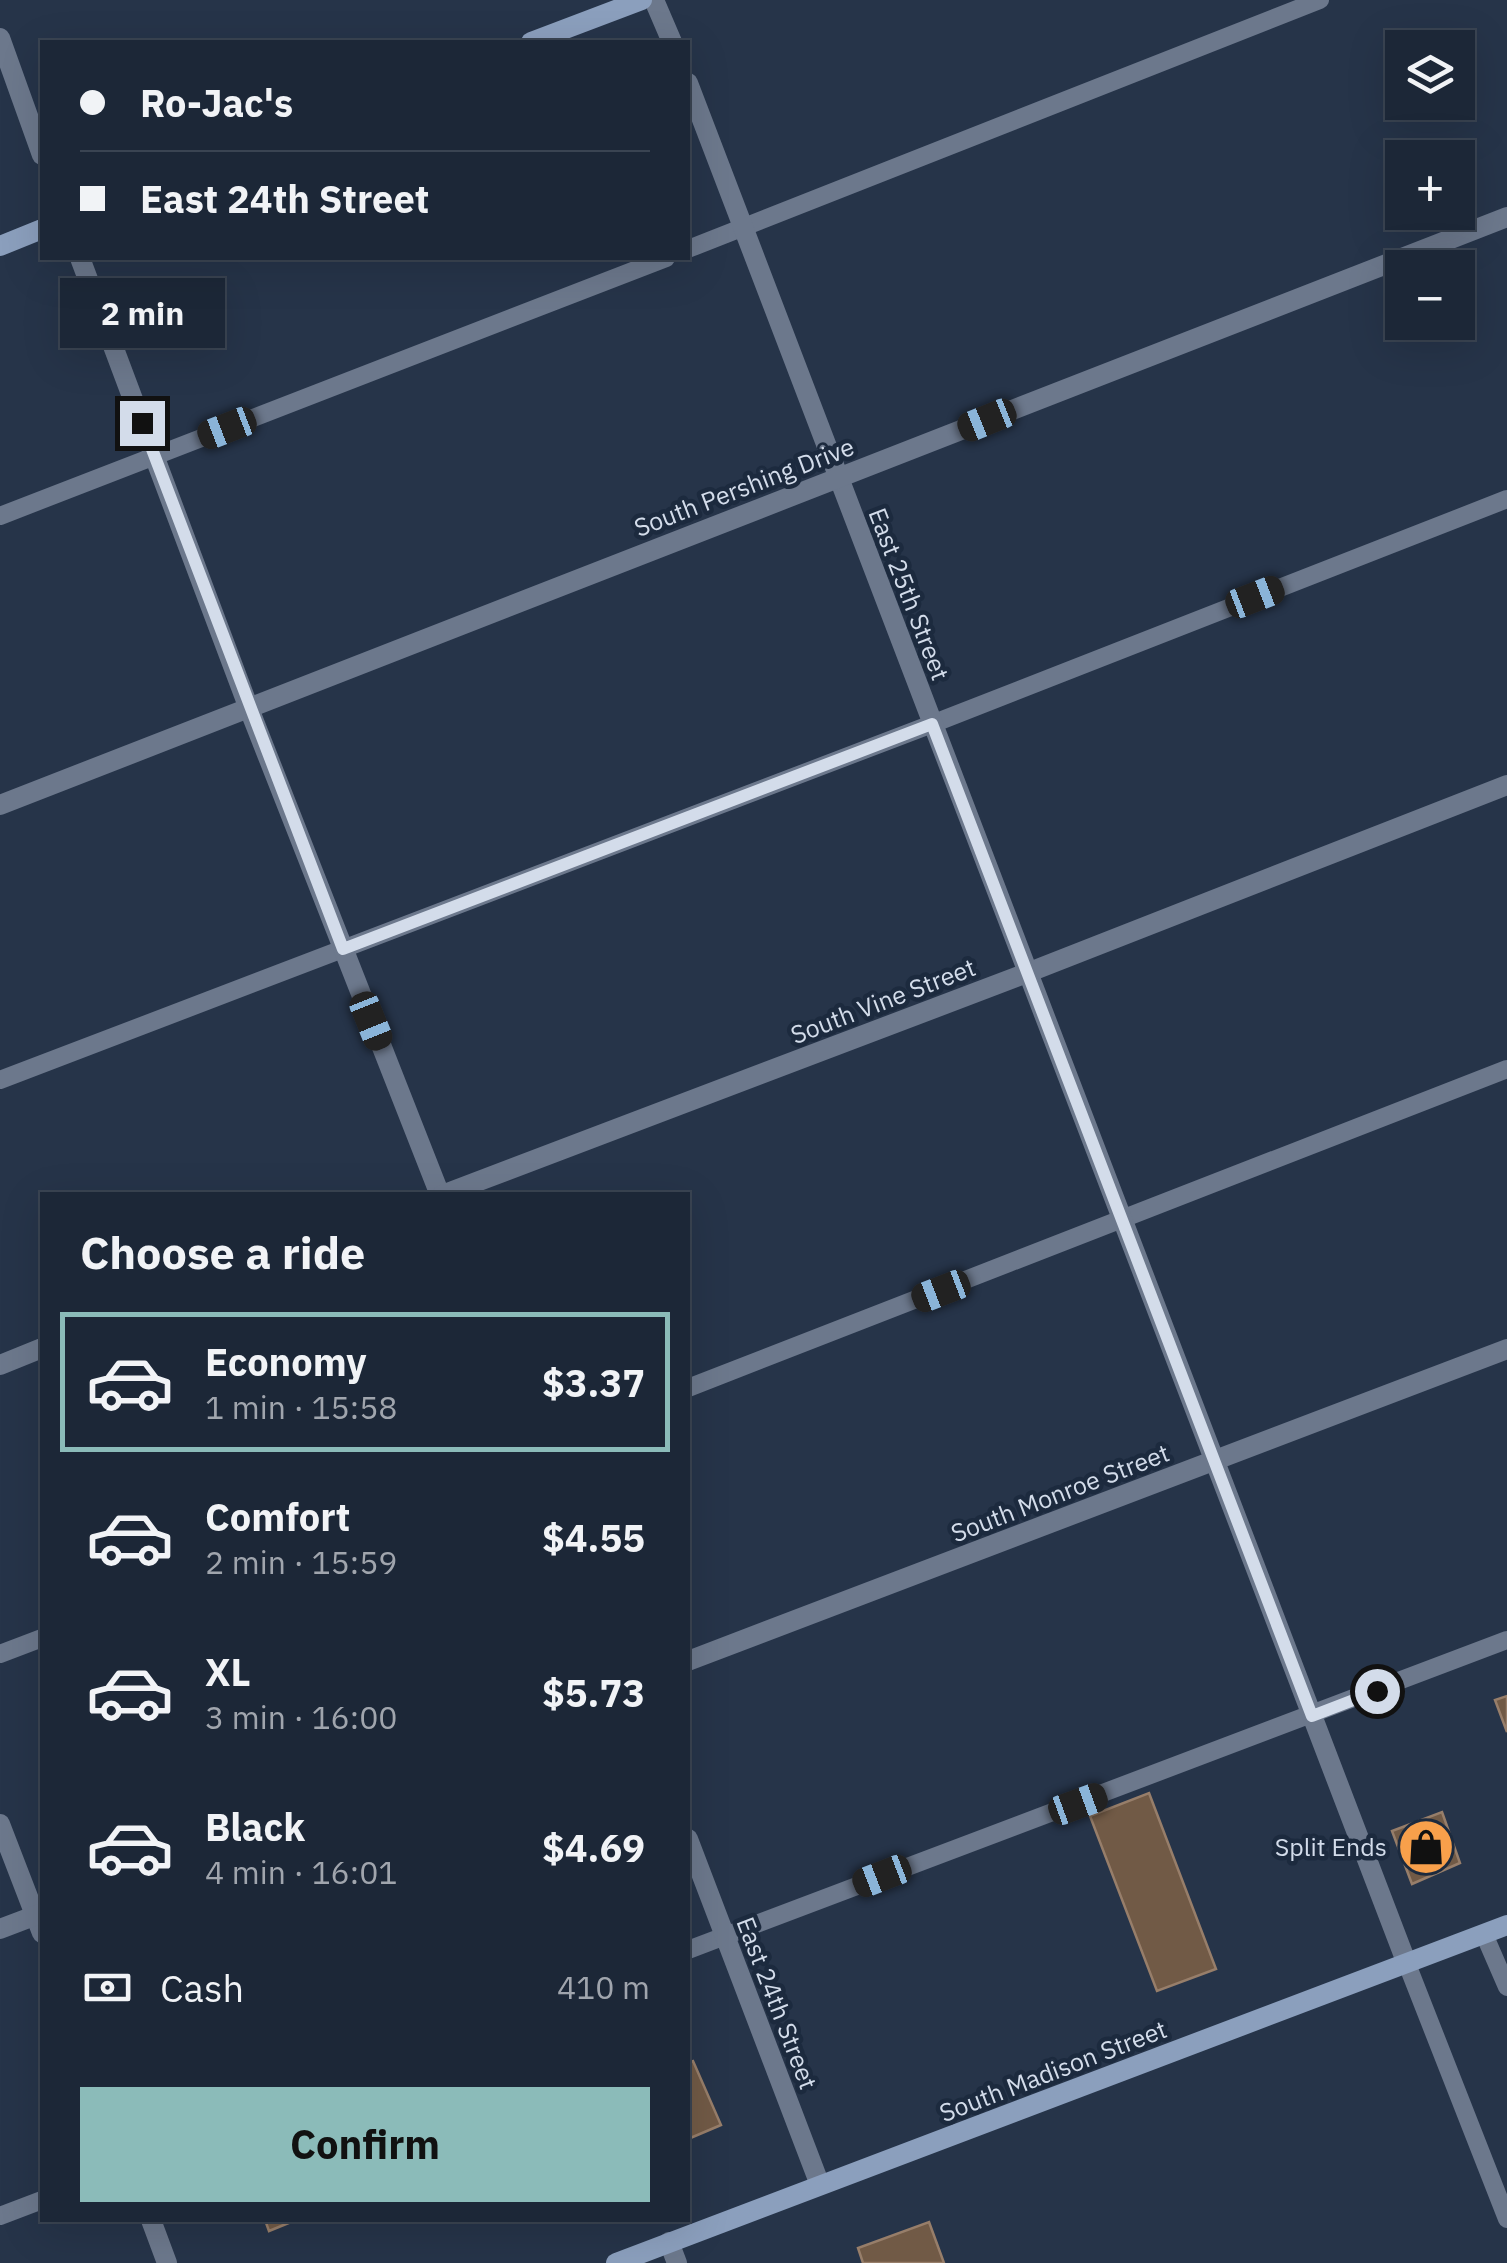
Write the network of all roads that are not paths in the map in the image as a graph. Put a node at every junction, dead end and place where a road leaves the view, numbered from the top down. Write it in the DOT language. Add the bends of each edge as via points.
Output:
graph roads {
  1 [pos="642,0"];
  2 [pos="654,0"];
  3 [pos="1320,0"];
  4 [pos="0,38"];
  5 [pos="535,40"];
  6 [pos="671,40"];
  7 [pos="690,87"];
  8 [pos="40,149"];
  9 [pos="1507,217"];
  10 [pos="743,228"];
  11 [pos="40,231"];
  12 [pos="0,246"];
  13 [pos="690,248"];
  14 [pos="81,260"];
  15 [pos="661,260"];
  16 [pos="154,456"];
  17 [pos="838,478"];
  18 [pos="1507,499"];
  19 [pos="0,516"];
  20 [pos="248,706"];
  21 [pos="932,724"];
  22 [pos="1507,786"];
  23 [pos="0,805"];
  24 [pos="343,949"];
  25 [pos="1027,974"];
  26 [pos="1507,1070"];
  27 [pos="0,1080"];
  28 [pos="440,1192"];
  29 [pos="449,1192"];
  30 [pos="1122,1222"];
  31 [pos="40,1349"];
  32 [pos="1507,1349"];
  33 [pos="0,1365"];
  34 [pos="690,1387"];
  35 [pos="1214,1461"];
  36 [pos="40,1639"];
  37 [pos="1507,1640"];
  38 [pos="0,1654"];
  39 [pos="690,1661"];
  40 [pos="1312,1716"];
  41 [pos="0,1824"];
  42 [pos="690,1844"];
  43 [pos="40,1921"];
  44 [pos="1507,1925"];
  45 [pos="0,1929"];
  46 [pos="1484,1934"];
  47 [pos="724,1935"];
  48 [pos="690,1949"];
  49 [pos="1407,1964"];
  50 [pos="1507,1987"];
  51 [pos="820,2185"];
  52 [pos="40,2201"];
  53 [pos="0,2216"];
  54 [pos="1507,2220"];
  55 [pos="152,2222"];
  56 [pos="670,2242"];
  57 [pos="167,2263"];
  58 [pos="616,2263"];
  59 [pos="677,2263"];
  1 -- 5 [label="main road"];
  2 -- 6 [label="street"];
  3 -- 10 [label="lane"];
  4 -- 8 [label="street"];
  7 -- 10 [label="street, East 25th Street"];
  9 -- 17 [label="street, South Pershing Drive"];
  10 -- 13 [label="lane"];
  10 -- 17 [label="street, East 25th Street"];
  11 -- 12 [label="main road"];
  14 -- 16 [label="street"];
  15 -- 16 [label="lane"];
  16 -- 19 [label="lane"];
  16 -- 20 [label="street"];
  17 -- 20 [label="street, South Pershing Drive"];
  17 -- 21 [label="street, East 25th Street"];
  18 -- 21 [label="lane"];
  20 -- 23 [label="street, South Pershing Drive"];
  20 -- 24 [label="street"];
  21 -- 24 [label="lane"];
  21 -- 25 [label="street, East 25th Street"];
  22 -- 25 [label="street, South Vine Street"];
  24 -- 27 [label="lane"];
  24 -- 28 [label="street"];
  25 -- 29 [label="street, South Vine Street"];
  25 -- 30 [label="street, East 25th Street"];
  26 -- 30 [label="lane"];
  30 -- 34 [label="lane"];
  30 -- 35 [label="street, East 25th Street"];
  31 -- 33 [label="street"];
  32 -- 35 [label="street, South Monroe Street"];
  35 -- 39 [label="street, South Monroe Street"];
  35 -- 40 [label="street, East 25th Street"];
  36 -- 38 [label="lane"];
  37 -- 40 [label="lane"];
  40 -- 47 [label="lane"];
  40 -- 49 [label="street, East 25th Street"];
  41 -- 43 [label="street"];
  42 -- 47 [label="street, East 24th Street"];
  43 -- 45 [label="street"];
  44 -- 46 [label="main road, South Madison Street"];
  46 -- 49 [label="main road, South Madison Street"];
  46 -- 50 [label="lane"];
  47 -- 48 [label="lane"];
  47 -- 51 [label="street, East 24th Street"];
  49 -- 51 [label="main road, South Madison Street"];
  49 -- 54 [label="lane"];
  51 -- 56 [label="main road, South Madison Street"];
  52 -- 53 [label="lane"];
  55 -- 57 [label="street"];
  56 -- 58 [label="main road, South Madison Street"];
  56 -- 59 [label="street"];
}
